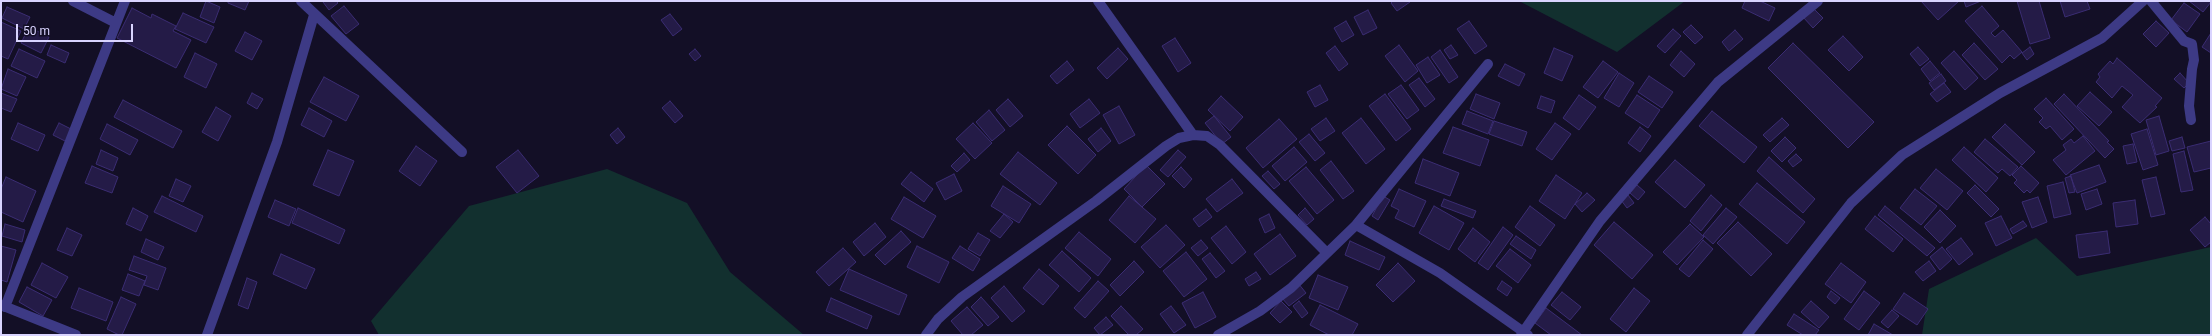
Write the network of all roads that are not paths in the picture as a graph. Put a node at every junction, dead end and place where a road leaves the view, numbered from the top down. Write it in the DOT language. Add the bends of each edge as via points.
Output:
graph roads {
  1 [pos="73,1"];
  2 [pos="125,1"];
  3 [pos="301,1"];
  4 [pos="1098,1"];
  5 [pos="1818,1"];
  6 [pos="2143,1"];
  7 [pos="2151,1"];
  8 [pos="314,15"];
  9 [pos="116,23"];
  10 [pos="1488,64"];
  11 [pos="2191,120"];
  12 [pos="1193,135"];
  13 [pos="462,152"];
  14 [pos="1356,225"];
  15 [pos="1327,253"];
  16 [pos="3,306"];
  17 [pos="1524,334"];
  18 [pos="76,335"];
  19 [pos="207,335"];
  20 [pos="926,335"];
  21 [pos="1218,335"];
  22 [pos="1747,335"];
  1 -- 9 [label="street"];
  2 -- 9 [label="street"];
  3 -- 8 [label="street"];
  4 -- 12 [label="street"];
  5 -- 17 [label="street" via="1718,82 1600,221"];
  6 -- 22 [label="street" via="2102,38 2000,93 1902,155 1851,203"];
  7 -- 11 [label="street" via="2184,41 2192,44 2194,60 2189,106"];
  8 -- 13 [label="street"];
  8 -- 19 [label="street" via="277,142"];
  9 -- 16 [label="street"];
  10 -- 14 [label="street"];
  12 -- 15 [label="street" via="1207,136 1220,145"];
  12 -- 20 [label="street" via="1179,138 1166,146 1096,201 962,297 938,319"];
  14 -- 15 [label="street"];
  14 -- 17 [label="street" via="1440,273"];
  15 -- 21 [label="street" via="1291,288 1260,311"];
  16 -- 18 [label="street"];
}
